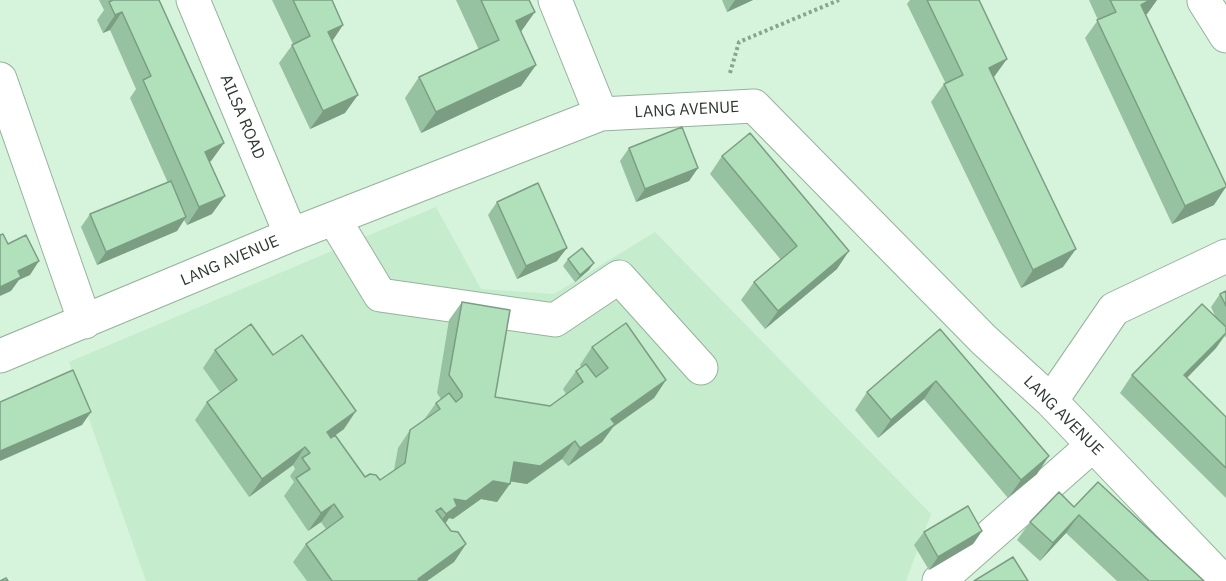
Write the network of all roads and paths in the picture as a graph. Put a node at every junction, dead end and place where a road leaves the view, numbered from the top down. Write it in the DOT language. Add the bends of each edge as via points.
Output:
graph roads {
  1 [pos="192,0"];
  2 [pos="555,0"];
  3 [pos="839,0"];
  4 [pos="1204,1"];
  5 [pos="1226,36"];
  6 [pos="0,79"];
  7 [pos="720,108"];
  8 [pos="601,114"];
  9 [pos="334,219"];
  10 [pos="291,235"];
  11 [pos="1226,255"];
  12 [pos="85,322"];
  13 [pos="0,356"];
  14 [pos="701,368"];
  15 [pos="1051,401"];
  16 [pos="1093,445"];
  17 [pos="939,581"];
  18 [pos="1223,581"];
  1 -- 10 [label="street, AILSA ROAD"];
  2 -- 8 [label="street"];
  3 -- 7 [label="path" via="739,42"];
  4 -- 5 [label="street"];
  6 -- 12 [label="street"];
  7 -- 8 [label="street, LANG AVENUE"];
  7 -- 15 [label="street, LANG AVENUE" via="754,106 984,340"];
  8 -- 9 [label="street, LANG AVENUE"];
  9 -- 10 [label="street, LANG AVENUE"];
  9 -- 14 [label="street" via="380,295 555,320 619,277"];
  10 -- 12 [label="street, LANG AVENUE"];
  11 -- 15 [label="street" via="1114,309"];
  12 -- 13 [label="street, LANG AVENUE"];
  15 -- 16 [label="street, LANG AVENUE"];
  16 -- 17 [label="street"];
  16 -- 18 [label="street, LANG AVENUE"];
}
